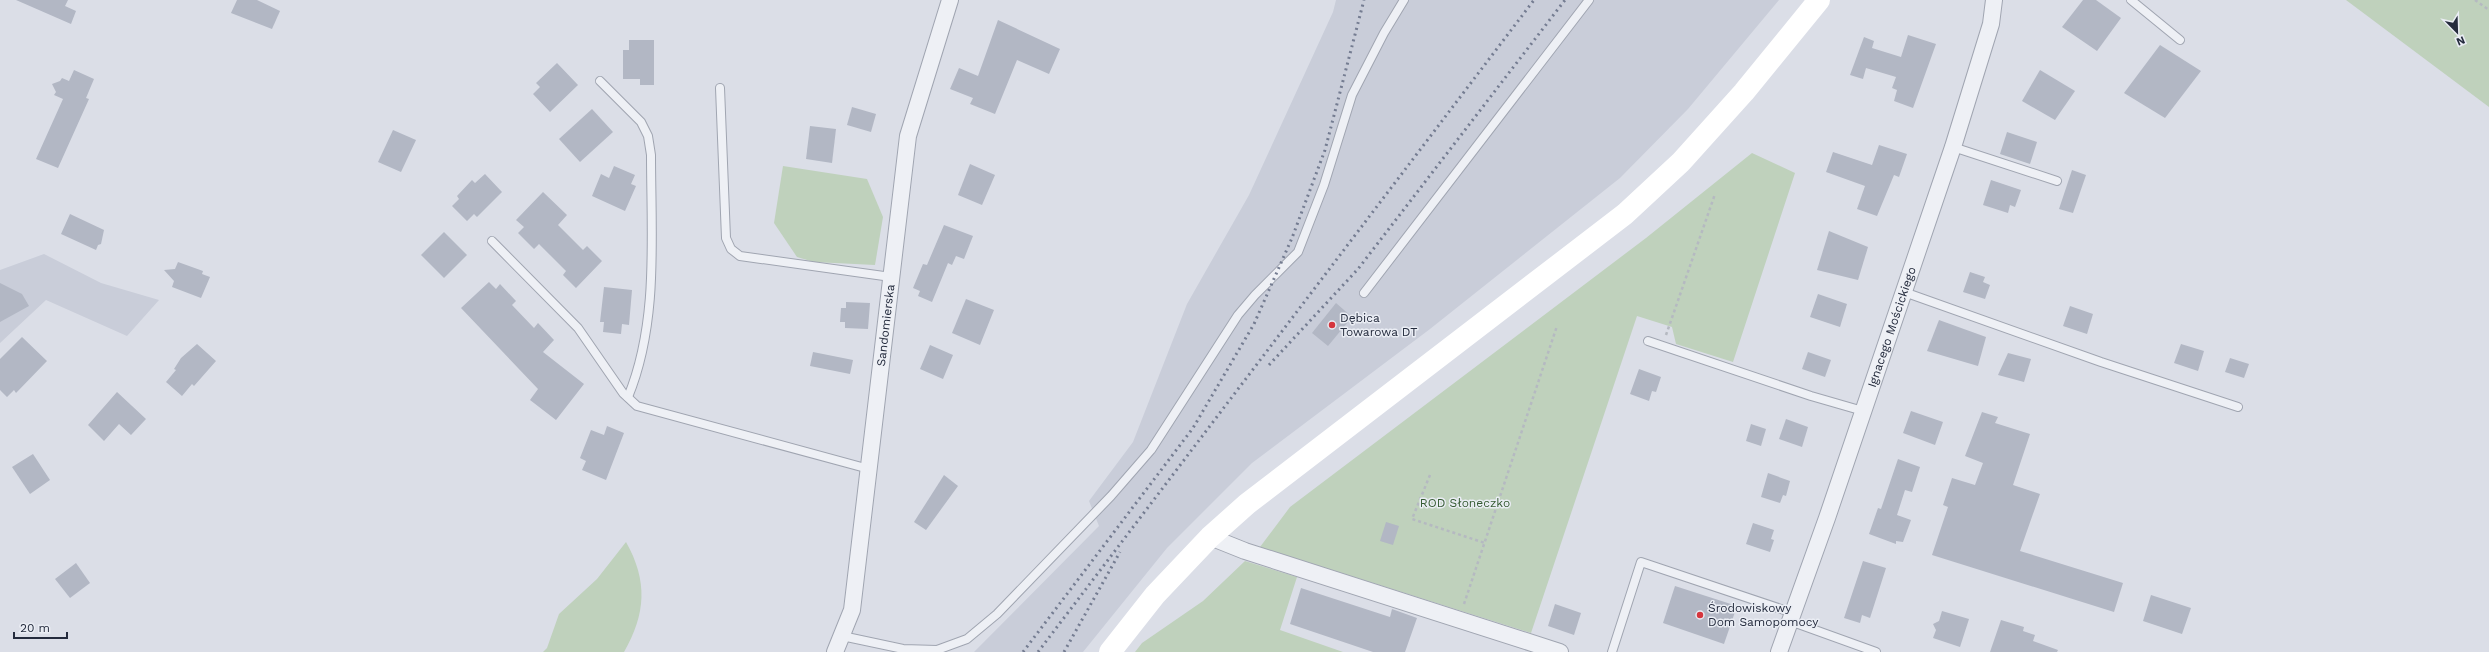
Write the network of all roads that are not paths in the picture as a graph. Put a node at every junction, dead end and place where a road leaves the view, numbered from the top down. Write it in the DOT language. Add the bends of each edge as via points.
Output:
graph roads {
  1 [pos="950,0"];
  2 [pos="1404,0"];
  3 [pos="1589,0"];
  4 [pos="1819,0"];
  5 [pos="1994,0"];
  6 [pos="2131,0"];
  7 [pos="2180,40"];
  8 [pos="600,81"];
  9 [pos="720,88"];
  10 [pos="1953,147"];
  11 [pos="2057,181"];
  12 [pos="492,241"];
  13 [pos="891,278"];
  14 [pos="1904,292"];
  15 [pos="1364,293"];
  16 [pos="1648,341"];
  17 [pos="628,397"];
  18 [pos="2238,407"];
  19 [pos="1863,411"];
  20 [pos="869,469"];
  21 [pos="1210,537"];
  22 [pos="1792,617"];
  23 [pos="842,636"];
  24 [pos="835,652"];
  25 [pos="1110,652"];
  26 [pos="1560,652"];
  27 [pos="1612,652"];
  28 [pos="1779,652"];
  29 [pos="1876,652"];
  1 -- 13 [label="street, Sandomierska" via="908,136"];
  2 -- 23 [label="lane" via="1352,95 1324,185 1298,252 1238,316 1151,450 1111,496 997,614 967,639 937,650 903,649"];
  3 -- 15 [label="lane"];
  4 -- 21 [label="street" via="1744,92 1681,162 1625,214 1298,463"];
  5 -- 10 [label="street, Ignacego Mościckiego" via="1991,24"];
  6 -- 7 [label="lane"];
  8 -- 17 [label="lane" via="640,122 648,136 651,155 648,309 642,353"];
  9 -- 13 [label="lane" via="726,238 731,249 740,256"];
  10 -- 11 [label="lane"];
  10 -- 14 [label="street, Ignacego Mościckiego"];
  12 -- 17 [label="lane" via="578,328"];
  13 -- 20 [label="street, Sandomierska"];
  14 -- 18 [label="lane" via="2101,362"];
  14 -- 19 [label="street, Ignacego Mościckiego"];
  16 -- 19 [label="lane"];
  17 -- 20 [label="lane" via="637,406"];
  19 -- 22 [label="street, Ignacego Mościckiego"];
  20 -- 23 [label="street, Sandomierska" via="852,610"];
  21 -- 25 [label="street" via="1155,595"];
  21 -- 26 [label="street" via="1245,551"];
  22 -- 27 [label="lane" via="1640,562"];
  22 -- 28 [label="street, Ignacego Mościckiego"];
  22 -- 29 [label="lane"];
  23 -- 24 [label="street, Sandomierska"];
}
